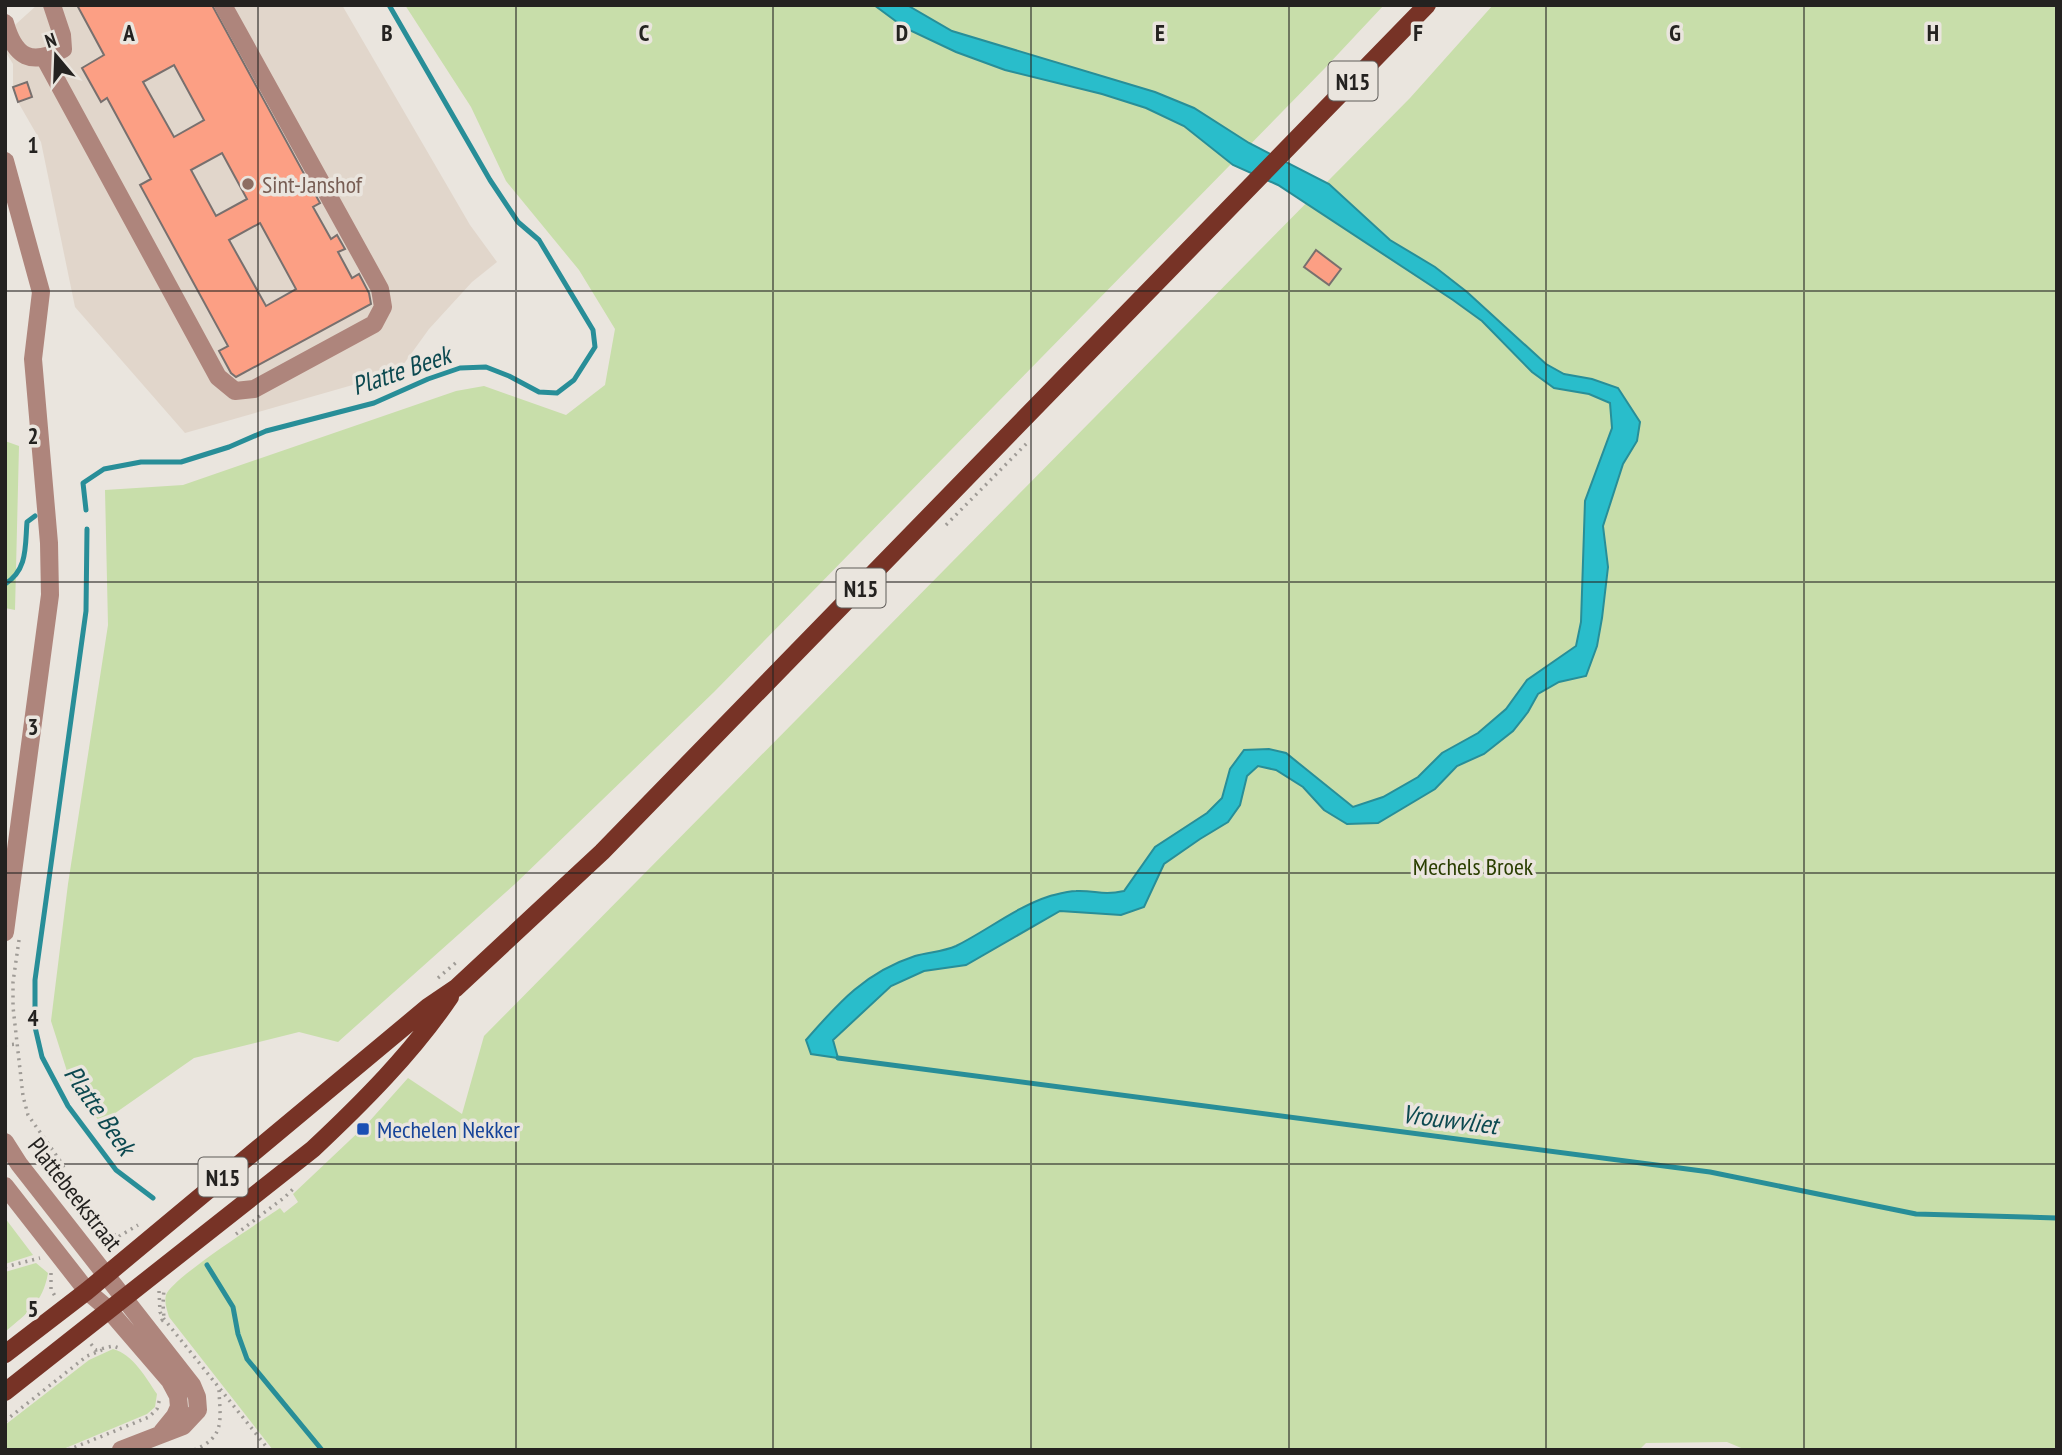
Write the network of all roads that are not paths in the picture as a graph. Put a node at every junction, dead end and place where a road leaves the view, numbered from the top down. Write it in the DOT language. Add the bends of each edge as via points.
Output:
graph roads {
  1 [pos="52,5"];
  2 [pos="223,5"];
  3 [pos="1427,5"];
  4 [pos="5,23"];
  5 [pos="9,51"];
  6 [pos="45,59"];
  7 [pos="5,161"];
  8 [pos="5,932"];
  9 [pos="456,988"];
  10 [pos="5,1142"];
  11 [pos="5,1186"];
  12 [pos="107,1274"];
  13 [pos="87,1291"];
  14 [pos="124,1296"];
  15 [pos="108,1309"];
  16 [pos="5,1354"];
  17 [pos="5,1392"];
  18 [pos="162,1432"];
  19 [pos="121,1450"];
  1 -- 6 [label="street" via="63,49"];
  2 -- 6 [label="street" via="380,289 383,307 374,324 254,389 235,391 218,377"];
  3 -- 9 [label="main road, N15" via="602,852"];
  4 -- 5 [label="street"];
  5 -- 6 [label="street"];
  7 -- 8 [label="street" via="41,292 33,359 50,595"];
  9 -- 12 [label="main road, N15"];
  9 -- 14 [label="main road, N15" via="355,1109 313,1149"];
  10 -- 12 [label="street, Plattebeekstraat" via="19,1164 92,1242"];
  11 -- 13 [label="street, Plattebeekstraat"];
  12 -- 13 [label="main road, N15"];
  12 -- 14 [label="street, Plattebeekstraat"];
  13 -- 15 [label="street, Plattebeekstraat"];
  13 -- 16 [label="main road, N15"];
  14 -- 15 [label="main road, N15"];
  14 -- 18 [label="street, Plattebeekstraat" via="153,1317 197,1397 198,1410 193,1417 183,1426"];
  15 -- 17 [label="main road, N15"];
  15 -- 18 [label="street, Plattebeekstraat" via="178,1396 175,1416"];
  18 -- 19 [label="street"];
}
